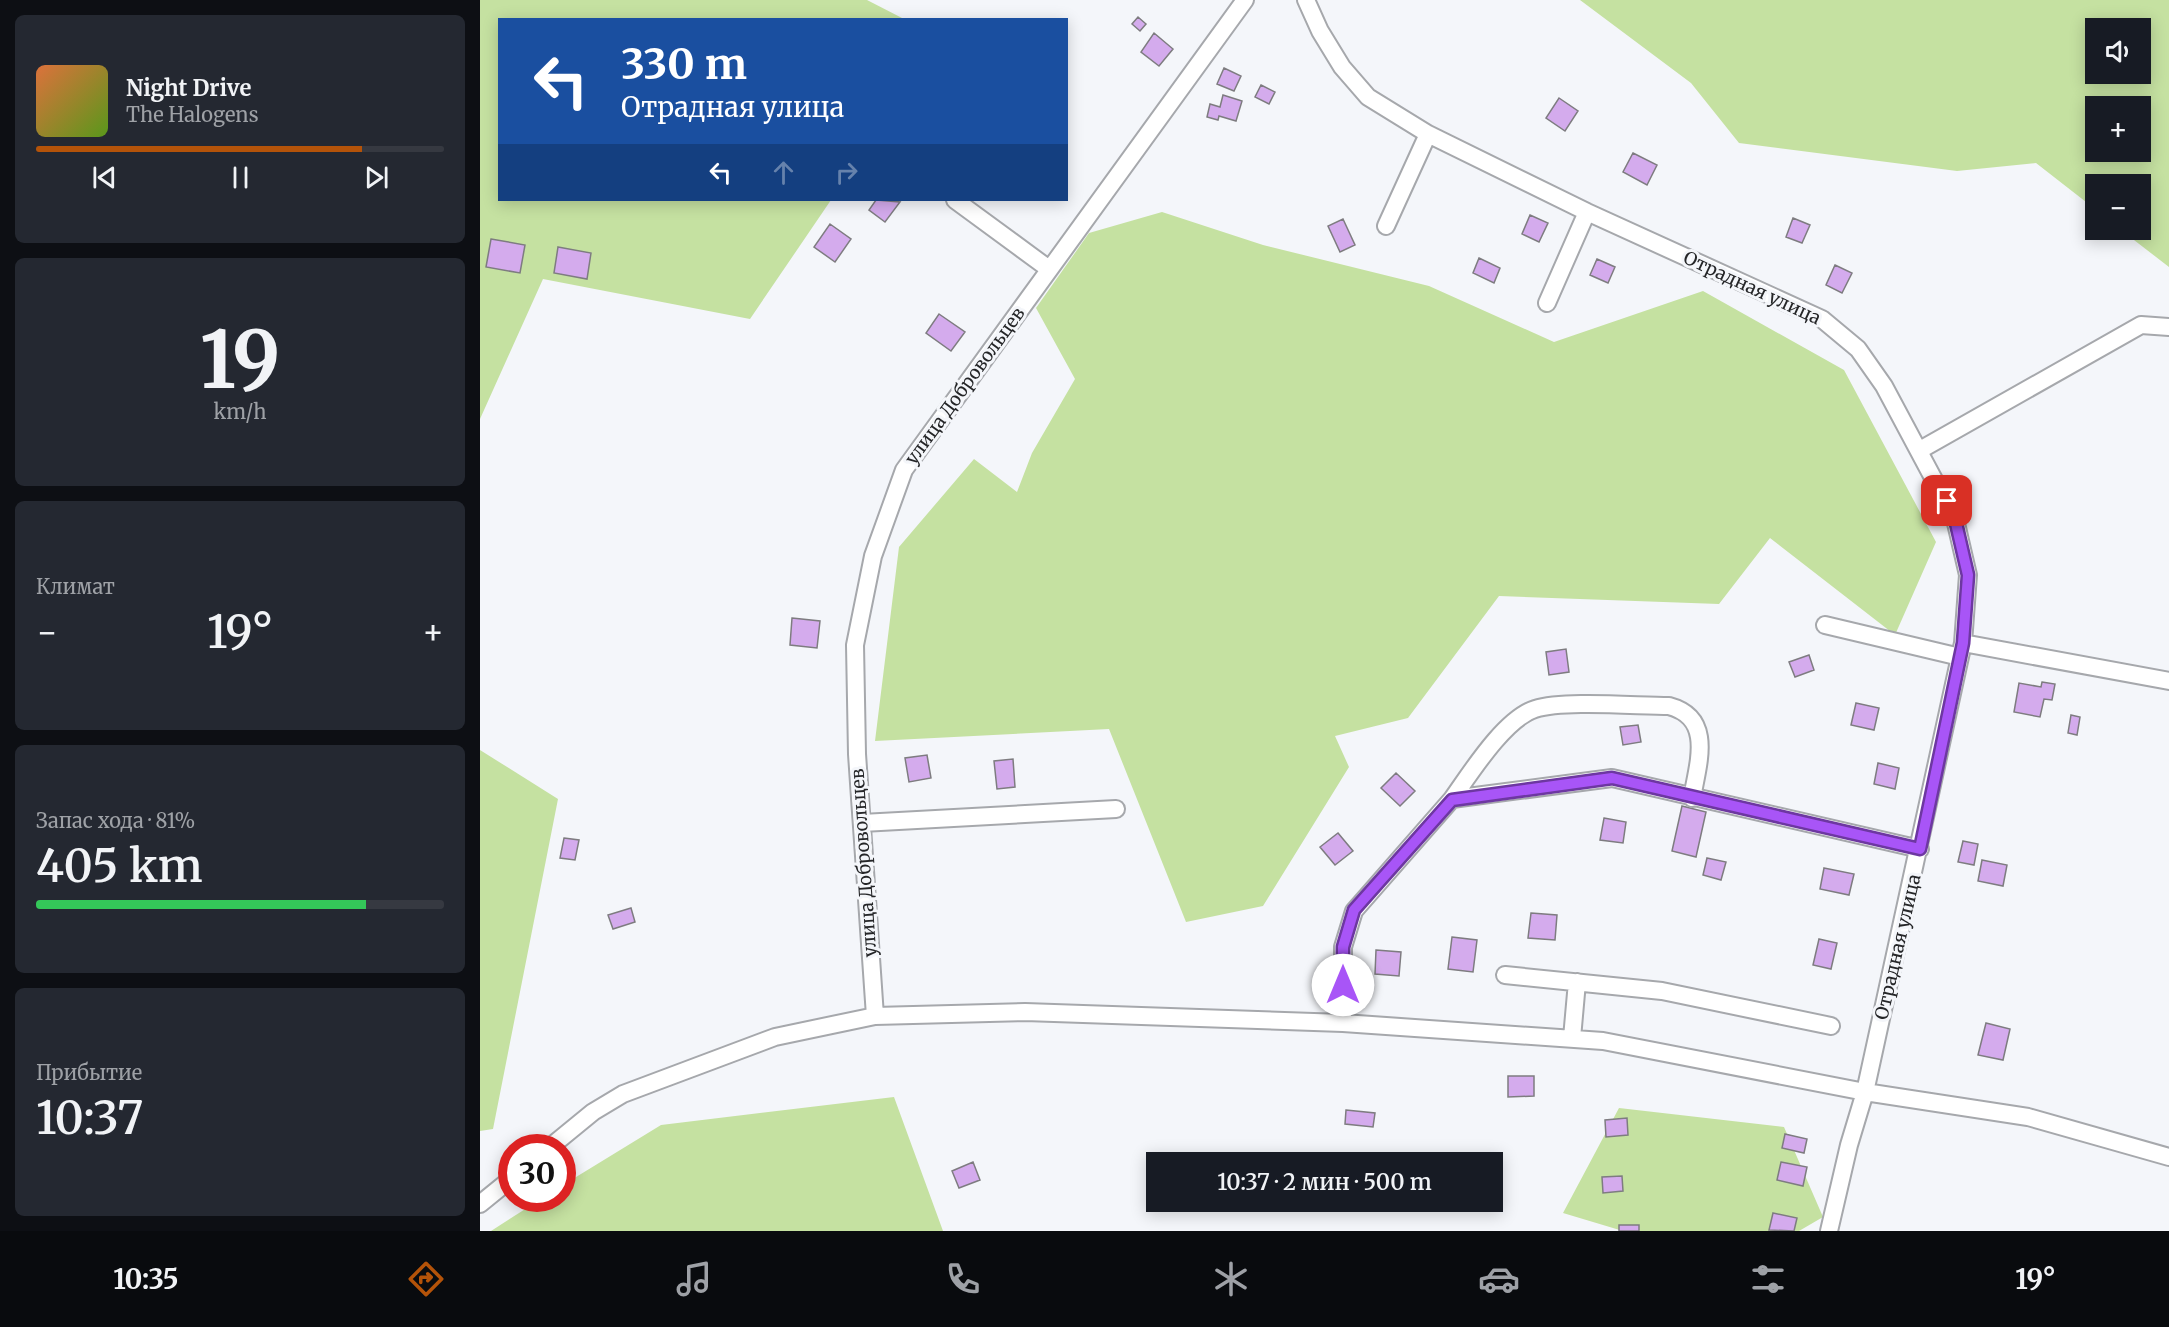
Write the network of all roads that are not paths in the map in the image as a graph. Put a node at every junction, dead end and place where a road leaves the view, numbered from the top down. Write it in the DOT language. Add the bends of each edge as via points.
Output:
graph roads {
  1 [pos="1245,0"];
  2 [pos="1305,0"];
  3 [pos="1428,134"];
  4 [pos="956,201"];
  5 [pos="1587,212"];
  6 [pos="1386,226"];
  7 [pos="1049,269"];
  8 [pos="1548,303"];
  9 [pos="2169,327"];
  10 [pos="1920,450"];
  11 [pos="1825,625"];
  12 [pos="1962,650"];
  13 [pos="2169,681"];
  14 [pos="1692,798"];
  15 [pos="1452,800"];
  16 [pos="1116,808"];
  17 [pos="862,823"];
  18 [pos="1920,849"];
  19 [pos="1505,975"];
  20 [pos="1577,982"];
  21 [pos="875,1016"];
  22 [pos="1343,1023"];
  23 [pos="1830,1026"];
  24 [pos="1572,1038"];
  25 [pos="1865,1092"];
  26 [pos="566,1134"];
  27 [pos="2169,1157"];
  28 [pos="498,1189"];
  29 [pos="480,1204"];
  30 [pos="1829,1231"];
  1 -- 7 [label="street, улица Добровольцев"];
  2 -- 3 [label="street, Отрадная улица" via="1342,67 1368,97"];
  3 -- 5 [label="street, Отрадная улица"];
  3 -- 6 [label="street"];
  4 -- 7 [label="street"];
  5 -- 8 [label="street"];
  5 -- 10 [label="street, Отрадная улица" via="1822,319 1858,349"];
  7 -- 17 [label="street, улица Добровольцев" via="904,470 873,556 855,645"];
  9 -- 10 [label="street" via="2141,325"];
  10 -- 12 [label="street, Отрадная улица" via="1955,519 1968,575"];
  11 -- 12 [label="street"];
  12 -- 13 [label="street"];
  12 -- 18 [label="street, Отрадная улица"];
  14 -- 15 [label="street" via="1612,778"];
  14 -- 15 [label="street" via="1701,750 1699,730 1685,710 1669,706 1557,706 1534,709 1518,720 1485,752"];
  14 -- 18 [label="street"];
  15 -- 22 [label="street" via="1354,910 1343,947"];
  16 -- 17 [label="street"];
  17 -- 21 [label="street, улица Добровольцев"];
  18 -- 25 [label="street, Отрадная улица"];
  19 -- 20 [label="street"];
  20 -- 23 [label="street" via="1662,991"];
  20 -- 24 [label="street"];
  21 -- 22 [label="street" via="1025,1012"];
  21 -- 26 [label="street" via="775,1037 623,1094"];
  22 -- 24 [label="street"];
  24 -- 25 [label="street"];
  25 -- 27 [label="street" via="2028,1117"];
  25 -- 30 [label="street, Отрадная улица"];
  28 -- 29 [label="street"];
}
